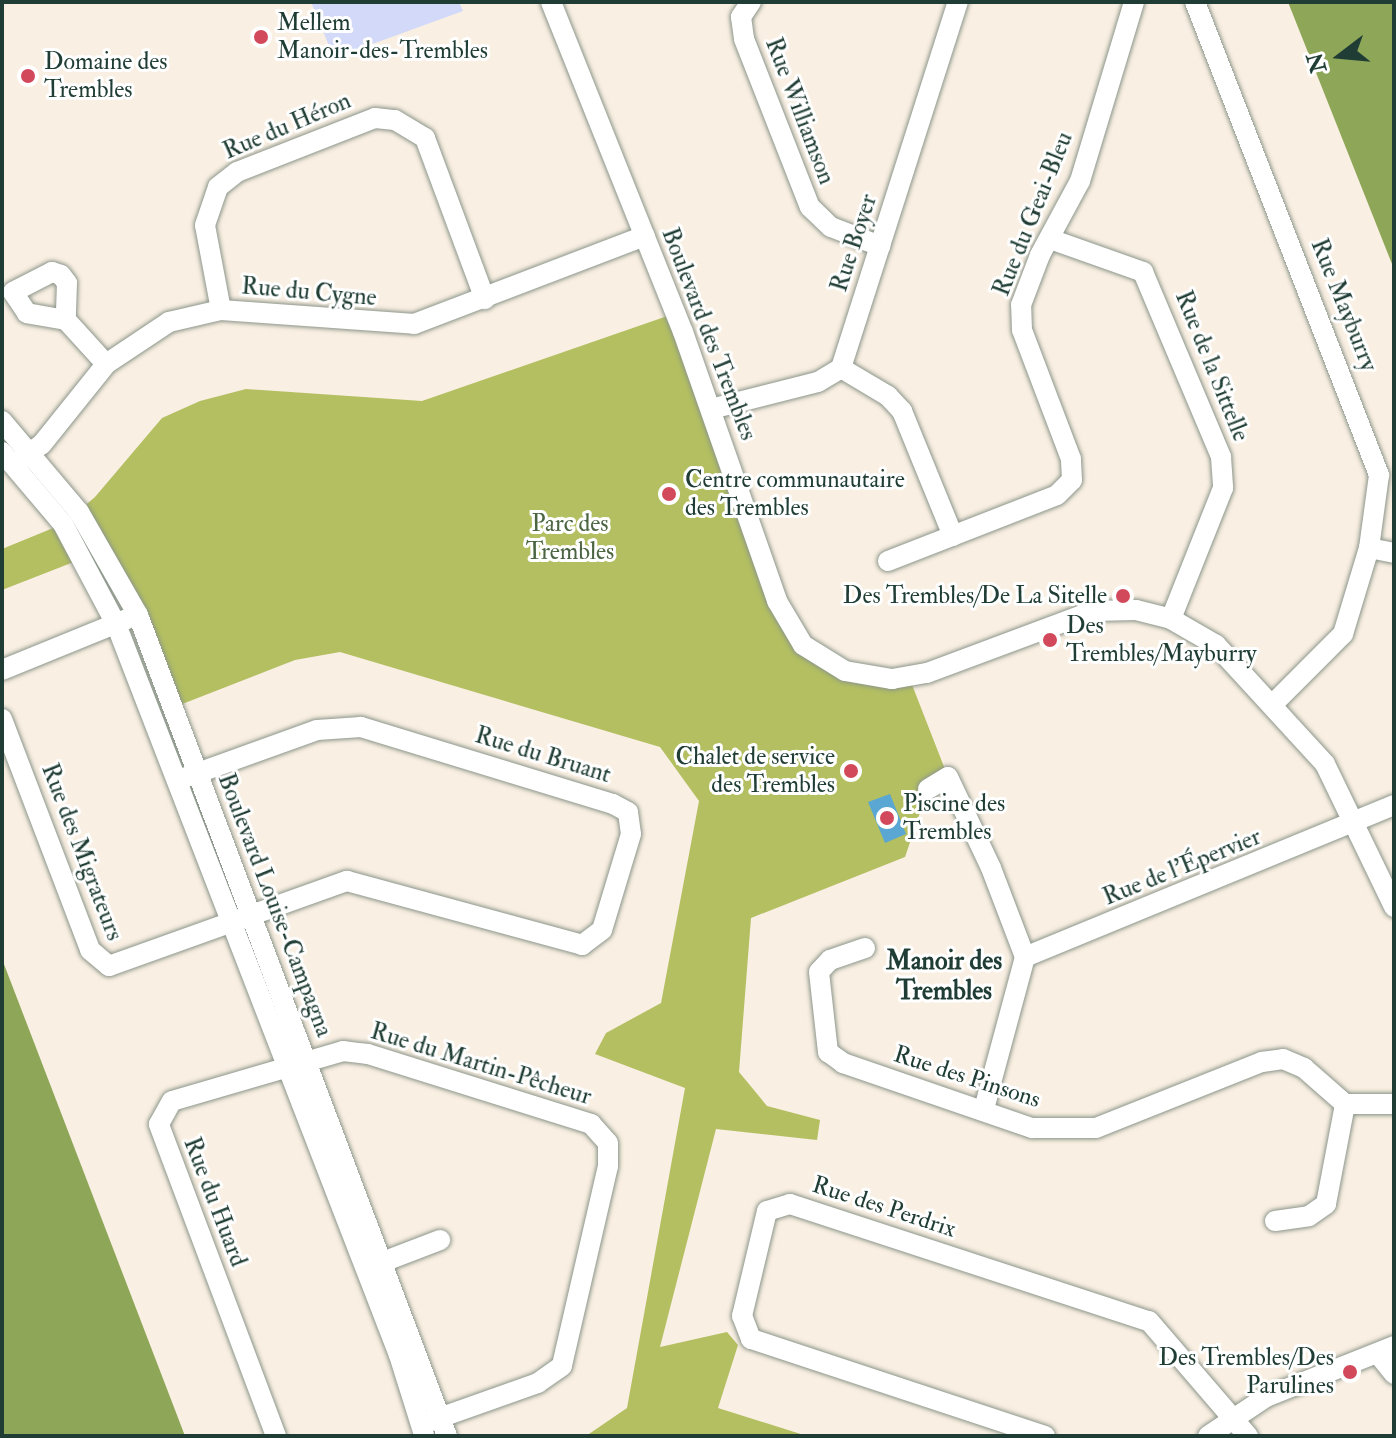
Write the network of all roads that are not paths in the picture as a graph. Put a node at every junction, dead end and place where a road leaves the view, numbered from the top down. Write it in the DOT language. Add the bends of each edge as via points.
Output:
graph roads {
  1 [pos="551,2"];
  2 [pos="751,2"];
  3 [pos="958,2"];
  4 [pos="1134,2"];
  5 [pos="1195,2"];
  6 [pos="645,236"];
  7 [pos="1050,239"];
  8 [pos="880,246"];
  9 [pos="485,299"];
  10 [pos="221,310"];
  11 [pos="66,320"];
  12 [pos="106,364"];
  13 [pos="841,368"];
  14 [pos="711,409"];
  15 [pos="2,421"];
  16 [pos="30,453"];
  17 [pos="5,462"];
  18 [pos="953,536"];
  19 [pos="1369,548"];
  20 [pos="1394,553"];
  21 [pos="888,561"];
  22 [pos="138,615"];
  23 [pos="1171,619"];
  24 [pos="116,624"];
  25 [pos="2,670"];
  26 [pos="1274,703"];
  27 [pos="2,719"];
  28 [pos="198,773"];
  29 [pos="178,780"];
  30 [pos="928,789"];
  31 [pos="1394,805"];
  32 [pos="1358,823"];
  33 [pos="1394,907"];
  34 [pos="251,913"];
  35 [pos="230,922"];
  36 [pos="865,948"];
  37 [pos="1025,957"];
  38 [pos="297,1066"];
  39 [pos="1345,1104"];
  40 [pos="1394,1104"];
  41 [pos="984,1109"];
  42 [pos="1275,1221"];
  43 [pos="440,1240"];
  44 [pos="384,1261"];
  45 [pos="364,1269"];
  46 [pos="1386,1350"];
  47 [pos="1394,1374"];
  48 [pos="1231,1418"];
  49 [pos="445,1427"];
  50 [pos="423,1430"];
  51 [pos="276,1436"];
  52 [pos="1045,1436"];
  53 [pos="1208,1436"];
  54 [pos="1248,1436"];
  1 -- 6 [label="street, Boulevard des Trembles"];
  2 -- 8 [label="street, Rue Williamson" via="741,17 744,39 810,207 831,227"];
  3 -- 8 [label="street, Rue Boyer"];
  4 -- 7 [label="street, Rue du Geai-Bleu" via="1080,181"];
  5 -- 19 [label="street, Rue Mayburry" via="1373,451 1379,488"];
  6 -- 9 [label="street, Rue du Cygne"];
  6 -- 14 [label="street, Boulevard des Trembles"];
  7 -- 18 [label="street, Rue du Geai-Bleu" via="1019,318 1071,459 1072,480 1057,495"];
  7 -- 23 [label="street, Rue de la Sittelle" via="1143,272 1221,457 1223,488"];
  8 -- 13 [label="street, Rue Boyer"];
  9 -- 10 [label="street, Rue du Cygne" via="414,324"];
  9 -- 10 [label="street, Rue du Héron" via="425,138 404,123 375,118 237,172 218,187 205,225"];
  10 -- 12 [label="street, Rue du Cygne" via="169,322"];
  11 -- 12 [label="street"];
  12 -- 16 [label="street, Rue du Cygne"];
  13 -- 14 [label="street" via="818,382"];
  13 -- 18 [label="street" via="902,411"];
  14 -- 23 [label="street, Boulevard des Trembles" via="785,619 803,645 845,671 892,679 927,673 1093,611 1136,610"];
  15 -- 16 [label="street, Boulevard Louise-Campagna"];
  16 -- 17 [label="street, Rue du Cygne"];
  16 -- 22 [label="street, Boulevard Louise-Campagna" via="79,512"];
  17 -- 24 [label="street, Boulevard Louise-Campagna" via="63,524"];
  18 -- 21 [label="street, Rue du Geai-Bleu"];
  19 -- 20 [label="street"];
  19 -- 26 [label="street, Rue Mayburry" via="1343,634"];
  22 -- 24 [label="street"];
  22 -- 28 [label="street, Boulevard Louise-Campagna"];
  23 -- 26 [label="street, Boulevard des Trembles" via="1216,645"];
  24 -- 25 [label="street"];
  24 -- 29 [label="street, Boulevard Louise-Campagna"];
  26 -- 32 [label="street, Boulevard des Trembles" via="1325,764"];
  27 -- 35 [label="street, Rue des Migrateurs" via="94,958 109,966 121,964"];
  28 -- 29 [label="street"];
  28 -- 34 [label="street, Boulevard Louise-Campagna"];
  28 -- 34 [label="street, Rue du Bruant" via="317,730 361,727 613,804 628,812 632,824 602,930 582,945 360,882 323,886"];
  29 -- 35 [label="street, Boulevard Louise-Campagna"];
  30 -- 37 [label="street" via="948,777"];
  31 -- 32 [label="street, Rue de l'Épervier"];
  32 -- 33 [label="street, Boulevard des Trembles"];
  32 -- 37 [label="street, Rue de l'Épervier"];
  34 -- 35 [label="street"];
  34 -- 38 [label="street, Boulevard Louise-Campagna"];
  35 -- 38 [label="street, Boulevard Louise-Campagna"];
  36 -- 41 [label="street, Rue des Pinsons" via="830,960 819,972 828,1052 843,1063"];
  37 -- 41 [label="street"];
  38 -- 44 [label="street, Boulevard Louise-Campagna"];
  38 -- 45 [label="street, Boulevard Louise-Campagna"];
  38 -- 49 [label="street, Rue du Martin-Pêcheur" via="357,1051 591,1124 606,1137 608,1166 562,1366"];
  38 -- 51 [label="street, Rue du Huard" via="172,1101 159,1124"];
  39 -- 40 [label="street"];
  39 -- 41 [label="street, Rue des Pinsons" via="1304,1068 1283,1059 1262,1062 1096,1128 1042,1130"];
  39 -- 42 [label="street" via="1326,1204 1309,1216"];
  43 -- 44 [label="street"];
  44 -- 45 [label="street"];
  44 -- 49 [label="street, Boulevard Louise-Campagna"];
  45 -- 50 [label="street, Boulevard Louise-Campagna"];
  46 -- 47 [label="street"];
  46 -- 48 [label="street" via="1289,1386"];
  48 -- 52 [label="street, Rue des Perdrix" via="1149,1321 790,1204 767,1211 742,1316 751,1339"];
  48 -- 53 [label="street"];
  48 -- 54 [label="street"];
  49 -- 50 [label="street, Rue du Martin-Pêcheur"];
}
